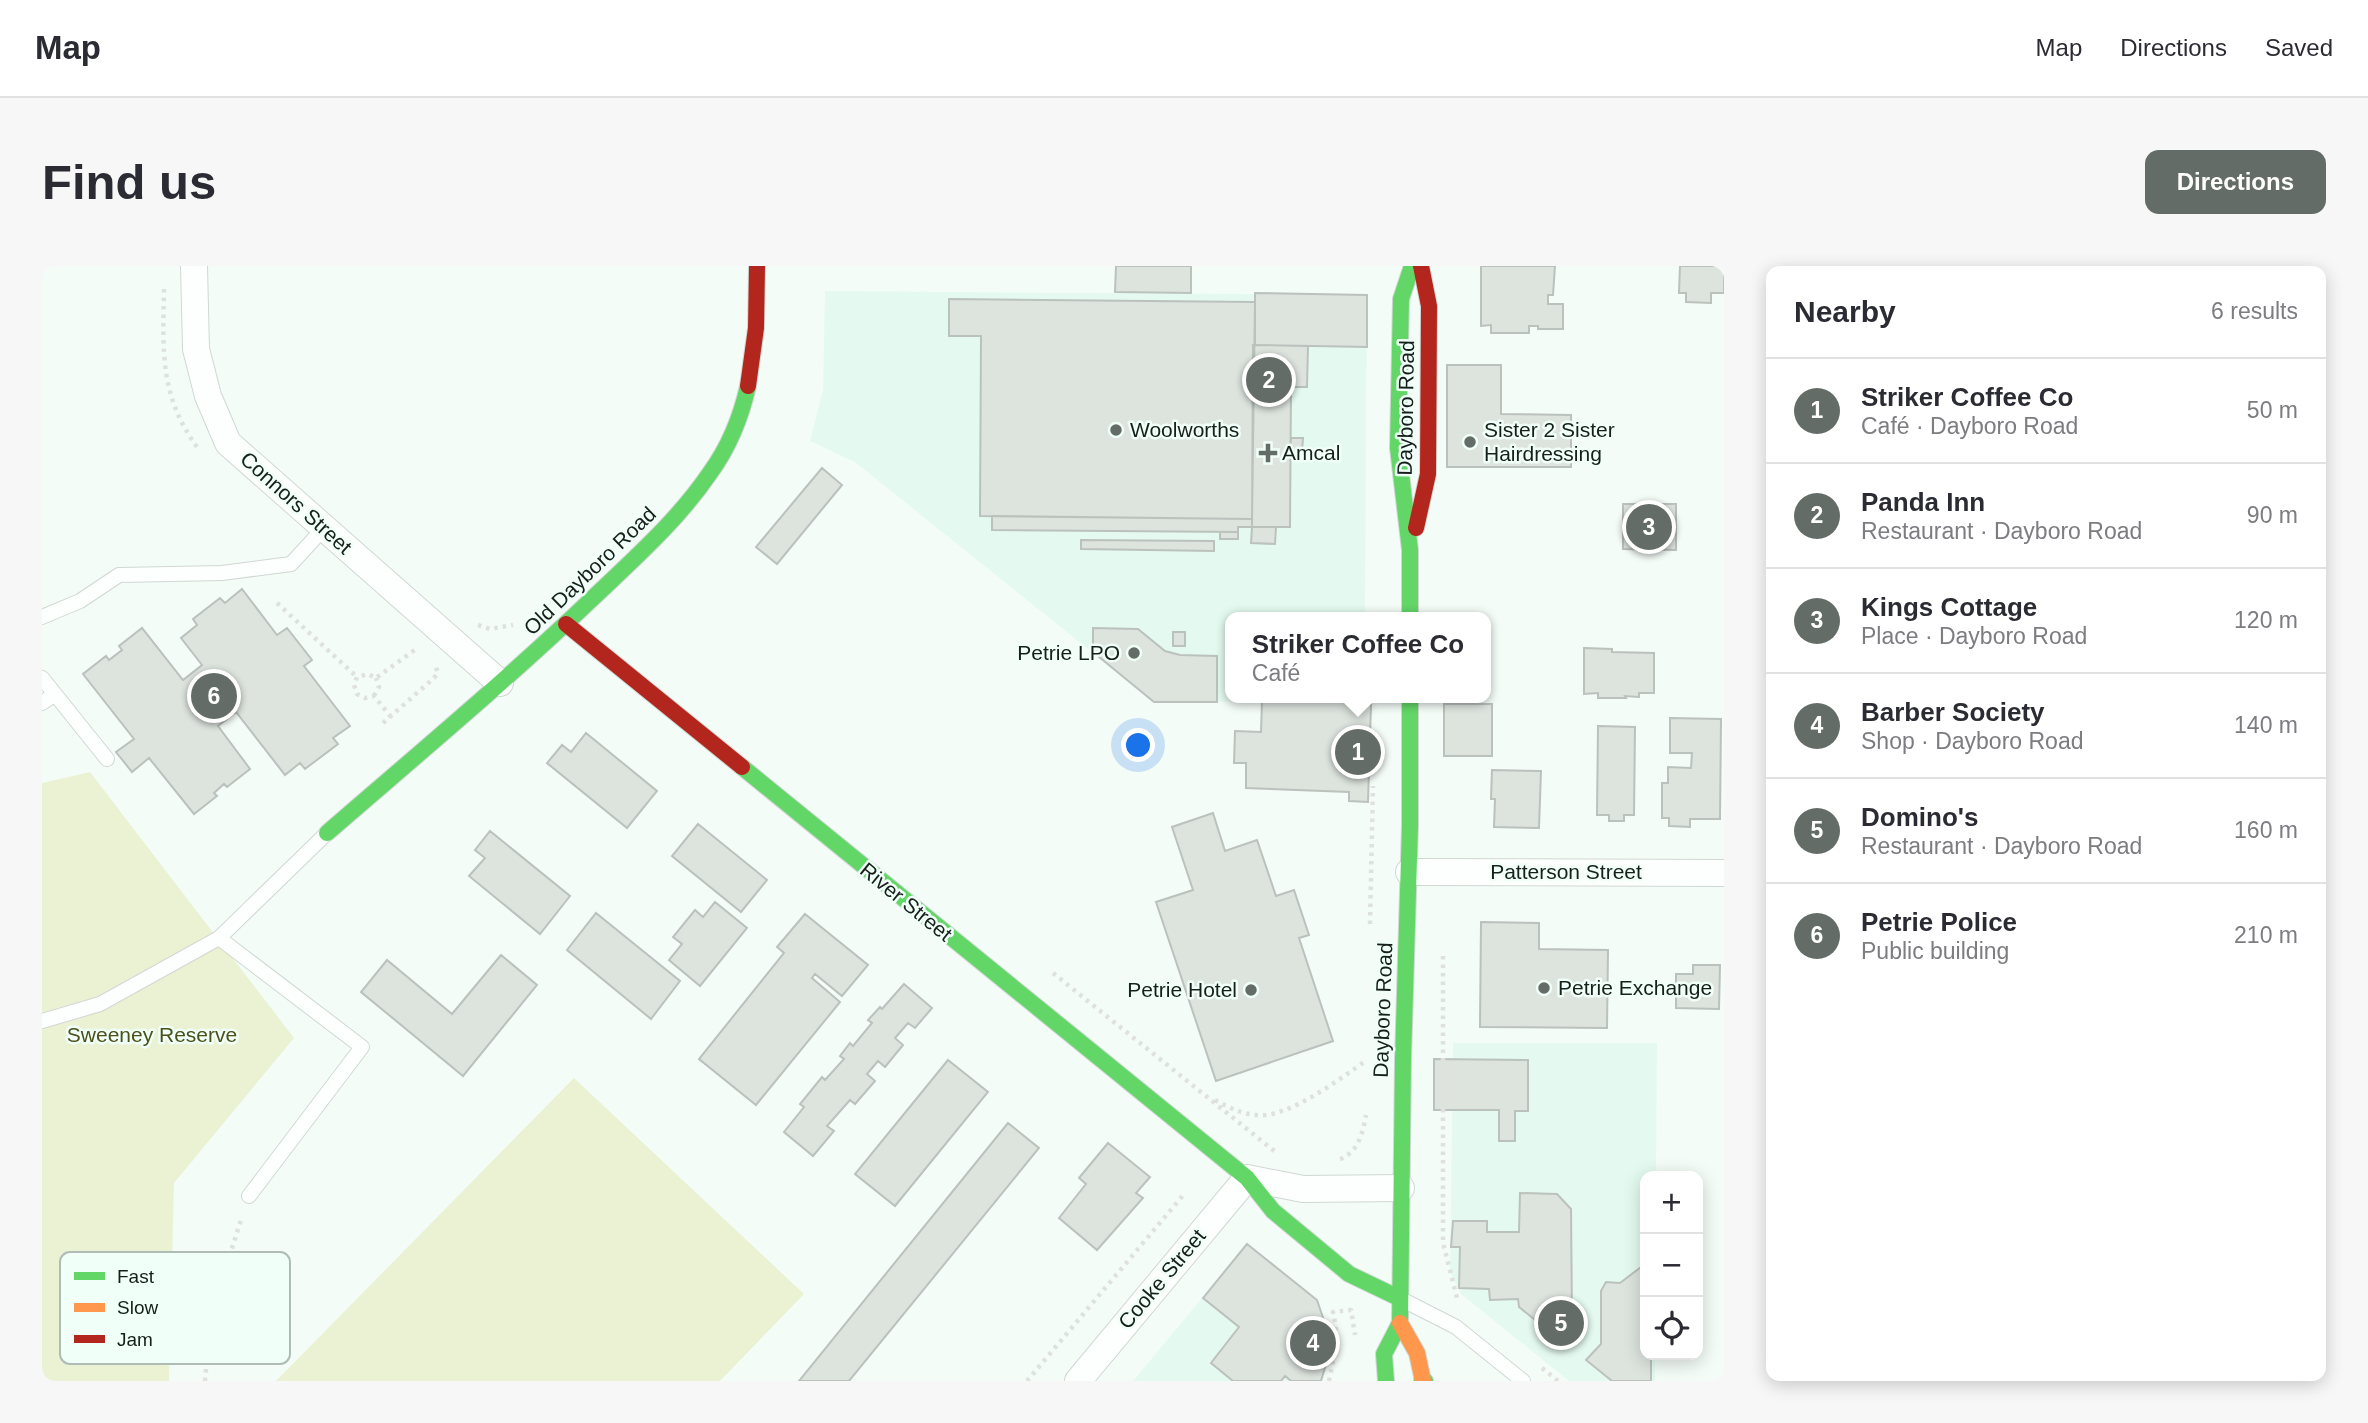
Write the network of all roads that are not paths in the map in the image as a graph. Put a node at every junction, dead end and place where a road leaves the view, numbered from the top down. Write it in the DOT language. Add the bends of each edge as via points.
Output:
graph roads {
  1 [pos="194,266"];
  2 [pos="757,266"];
  3 [pos="1412,266"];
  4 [pos="1421,266"];
  5 [pos="324,528"];
  6 [pos="1410,550"];
  7 [pos="1410,612"];
  8 [pos="42,617"];
  9 [pos="566,624"];
  10 [pos="42,678"];
  11 [pos="500,683"];
  12 [pos="55,694"];
  13 [pos="42,703"];
  14 [pos="1410,703"];
  15 [pos="107,759"];
  16 [pos="327,833"];
  17 [pos="1409,872"];
  18 [pos="1724,873"];
  19 [pos="219,938"];
  20 [pos="42,1021"];
  21 [pos="1247,1178"];
  22 [pos="1401,1188"];
  23 [pos="248,1196"];
  24 [pos="1399,1298"];
  25 [pos="1400,1323"];
  26 [pos="1078,1381"];
  27 [pos="1386,1381"];
  28 [pos="1423,1381"];
  29 [pos="1523,1381"];
  1 -- 5 [label="street, Connors Street" via="196,349 208,396 228,443"];
  2 -- 9 [label="street, Old Dayboro Road" via="751,374 736,427 716,467 683,510"];
  3 -- 6 [label="street, Dayboro Road" via="1401,299 1398,448"];
  4 -- 6 [label="street, Dayboro Road" via="1429,306 1428,474"];
  5 -- 8 [label="lane" via="291,564 222,573 119,575 80,601"];
  5 -- 11 [label="street, Connors Street"];
  6 -- 7 [label="street, Dayboro Road"];
  9 -- 11 [label="street, Old Dayboro Road"];
  9 -- 21 [label="street, River Street"];
  10 -- 12 [label="lane"];
  11 -- 16 [label="street, Old Dayboro Road"];
  12 -- 13 [label="lane"];
  12 -- 15 [label="lane"];
  14 -- 17 [label="street, Dayboro Road"];
  16 -- 19 [label="lane"];
  17 -- 18 [label="street, Patterson Street"];
  17 -- 22 [label="street, Dayboro Road"];
  19 -- 20 [label="lane" via="100,1004"];
  19 -- 23 [label="lane" via="362,1047"];
  21 -- 22 [label="street, River Street" via="1303,1189"];
  21 -- 24 [label="street, River Street" via="1273,1211 1349,1273"];
  21 -- 26 [label="street, Cooke Street"];
  22 -- 24 [label="street, Dayboro Road"];
  24 -- 25 [label="street, Dayboro Road"];
  24 -- 29 [label="lane" via="1456,1328"];
  25 -- 27 [label="street, Dayboro Road" via="1384,1354"];
  25 -- 28 [label="street, Dayboro Road" via="1417,1353"];
}
